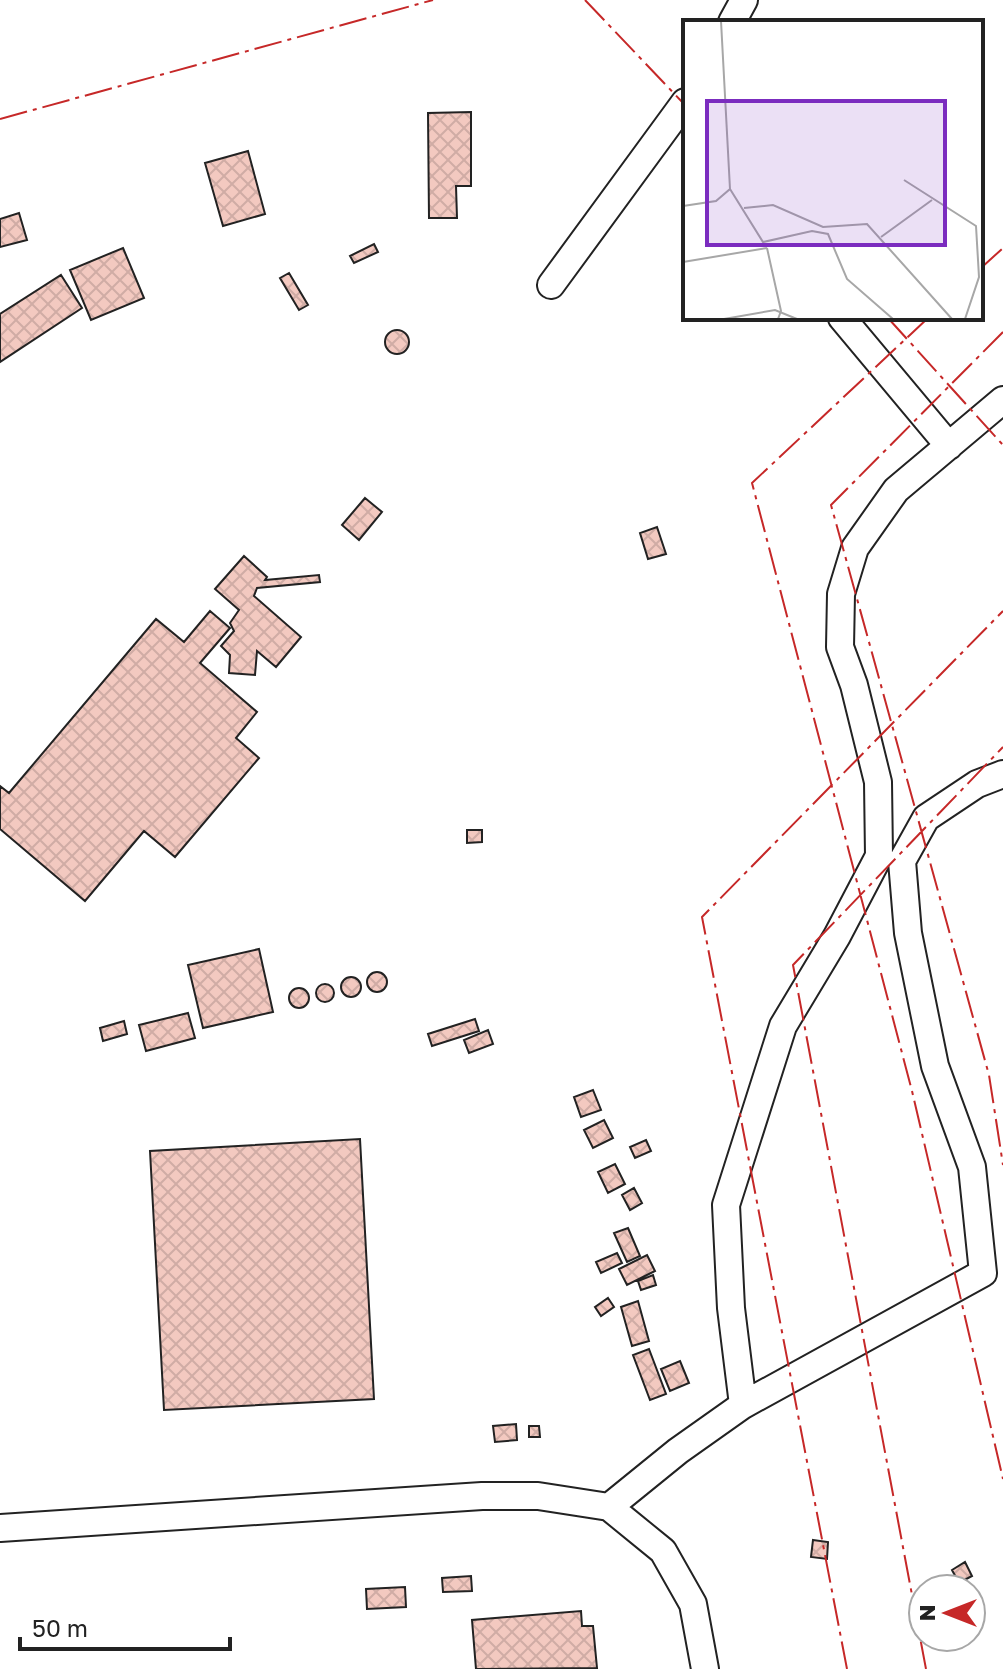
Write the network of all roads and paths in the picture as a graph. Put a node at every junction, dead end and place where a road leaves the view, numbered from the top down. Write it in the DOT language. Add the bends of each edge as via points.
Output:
graph roads {
  1 [pos="744,0"];
  2 [pos="733,20"];
  3 [pos="683,105"];
  4 [pos="551,285"];
  5 [pos="844,320"];
  6 [pos="1003,400"];
  7 [pos="949,446"];
  8 [pos="1003,774"];
  9 [pos="890,858"];
  10 [pos="993,1267"];
  11 [pos="743,1405"];
  12 [pos="609,1507"];
  13 [pos="0,1528"];
  14 [pos="705,1669"];
  1 -- 2 [label="street"];
  3 -- 4 [label="street"];
  5 -- 7 [label="street"];
  6 -- 7 [label="street"];
  7 -- 9 [label="street" via="896,490 855,548 841,594 840,647 878,782"];
  8 -- 9 [label="street" via="977,784 926,818"];
  9 -- 10 [label="street" via="935,1066 972,1167"];
  9 -- 11 [label="street" via="783,1026 726,1205"];
  10 -- 11 [label="street"];
  11 -- 12 [label="street"];
  12 -- 13 [label="street" via="538,1496 482,1496"];
  12 -- 14 [label="street" via="663,1551 693,1604"];
}
